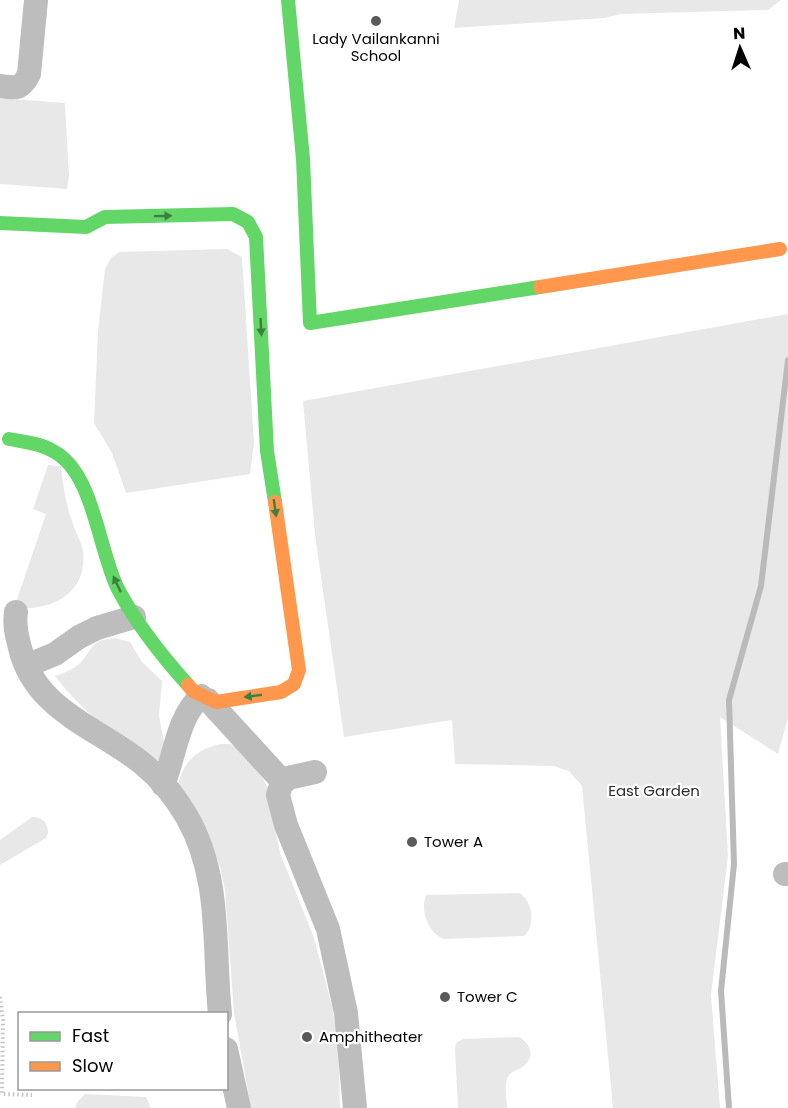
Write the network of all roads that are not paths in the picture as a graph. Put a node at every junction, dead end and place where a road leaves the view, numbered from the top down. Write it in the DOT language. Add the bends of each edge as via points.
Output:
graph roads {
  1 [pos="36,0"];
  2 [pos="288,0"];
  3 [pos="0,86"];
  4 [pos="0,223"];
  5 [pos="780,249"];
  6 [pos="9,445"];
  7 [pos="16,612"];
  8 [pos="134,617"];
  9 [pos="26,666"];
  10 [pos="205,698"];
  11 [pos="315,772"];
  12 [pos="283,783"];
  13 [pos="164,786"];
  14 [pos="220,1012"];
  15 [pos="228,1058"];
  16 [pos="239,1108"];
  17 [pos="355,1108"];
  1 -- 3 [label="street" via="29,74 25,83 16,88"];
  2 -- 5 [label="street" via="303,159 310,323"];
  4 -- 10 [label="street, one-way" via="86,227 105,217 233,214 250,223 256,237 267,451 299,670 294,684 281,692 216,702"];
  8 -- 6 [label="street, one-way" via="109,567 78,475 45,445"];
  7 -- 9 [label="street" via="16,633"];
  8 -- 9 [label="street" via="97,628 56,654"];
  8 -- 10 [label="street" via="169,664 193,691"];
  9 -- 13 [label="street" via="38,688 59,709 144,764"];
  10 -- 12 [label="street"];
  10 -- 13 [label="street" via="190,708 181,727"];
  11 -- 12 [label="street" via="288,778"];
  12 -- 17 [label="street" via="278,795 285,825 328,929 338,971"];
  13 -- 14 [label="street" via="191,826 212,890"];
  15 -- 16 [label="street"];
}
